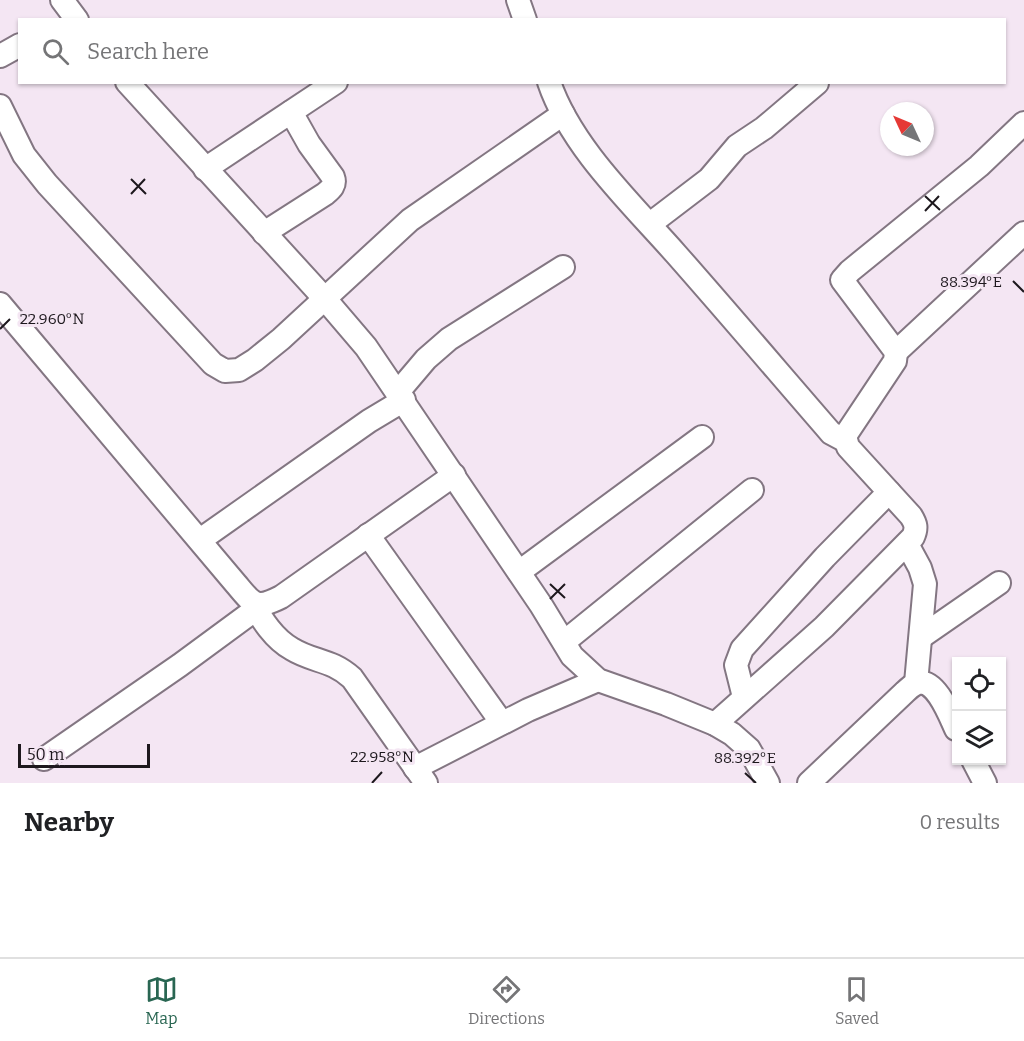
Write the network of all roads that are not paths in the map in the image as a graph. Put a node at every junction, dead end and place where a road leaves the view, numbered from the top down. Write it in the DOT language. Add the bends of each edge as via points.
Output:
graph roads {
  1 [pos="518,0"];
  2 [pos="524,18"];
  3 [pos="18,46"];
  4 [pos="0,56"];
  5 [pos="128,84"];
  6 [pos="333,84"];
  7 [pos="550,84"];
  8 [pos="815,84"];
  9 [pos="0,106"];
  10 [pos="291,112"];
  11 [pos="563,114"];
  12 [pos="1024,123"];
  13 [pos="205,169"];
  14 [pos="650,224"];
  15 [pos="264,233"];
  16 [pos="1024,233"];
  17 [pos="562,267"];
  18 [pos="325,299"];
  19 [pos="0,304"];
  20 [pos="896,352"];
  21 [pos="401,396"];
  22 [pos="702,437"];
  23 [pos="846,441"];
  24 [pos="454,475"];
  25 [pos="752,490"];
  26 [pos="889,492"];
  27 [pos="368,535"];
  28 [pos="200,540"];
  29 [pos="907,544"];
  30 [pos="519,572"];
  31 [pos="999,583"];
  32 [pos="254,606"];
  33 [pos="921,637"];
  34 [pos="564,642"];
  35 [pos="598,680"];
  36 [pos="916,683"];
  37 [pos="744,698"];
  38 [pos="952,720"];
  39 [pos="502,723"];
  40 [pos="714,724"];
  41 [pos="44,759"];
  42 [pos="976,765"];
  43 [pos="421,775"];
  44 [pos="768,783"];
  45 [pos="809,783"];
  46 [pos="985,783"];
  1 -- 2 [label="street"];
  3 -- 4 [label="street"];
  5 -- 13 [label="street"];
  6 -- 10 [label="street"];
  7 -- 11 [label="street"];
  8 -- 14 [label="street" via="764,128 736,146 709,179"];
  9 -- 18 [label="street" via="24,154 46,184 213,364 225,371 239,370"];
  10 -- 13 [label="street"];
  10 -- 15 [label="street" via="333,177 333,187"];
  11 -- 14 [label="street" via="599,165"];
  11 -- 18 [label="street" via="410,220"];
  12 -- 20 [label="street" via="979,166 842,280"];
  13 -- 15 [label="street"];
  14 -- 23 [label="street" via="831,433"];
  15 -- 18 [label="street"];
  16 -- 20 [label="street"];
  17 -- 21 [label="street" via="449,339 426,359"];
  18 -- 21 [label="street"];
  19 -- 28 [label="street"];
  20 -- 23 [label="street" via="895,362 845,436"];
  21 -- 24 [label="street"];
  21 -- 28 [label="street"];
  22 -- 30 [label="street"];
  23 -- 26 [label="street"];
  24 -- 27 [label="street"];
  24 -- 30 [label="street"];
  25 -- 34 [label="street"];
  26 -- 29 [label="street" via="916,524"];
  26 -- 37 [label="street" via="742,649 736,665"];
  27 -- 32 [label="street" via="281,597"];
  27 -- 39 [label="street"];
  28 -- 32 [label="street"];
  29 -- 33 [label="street" via="925,584"];
  29 -- 37 [label="street" via="824,627"];
  30 -- 34 [label="street"];
  31 -- 33 [label="street"];
  32 -- 41 [label="street" via="180,665"];
  32 -- 43 [label="street" via="273,634 294,651 342,669 352,678"];
  33 -- 36 [label="street"];
  34 -- 35 [label="street" via="572,656"];
  35 -- 39 [label="street"];
  35 -- 40 [label="street"];
  36 -- 38 [label="street" via="938,693"];
  36 -- 45 [label="street"];
  37 -- 40 [label="street"];
  39 -- 43 [label="street"];
  40 -- 44 [label="street" via="749,749"];
  42 -- 46 [label="street"];
}
